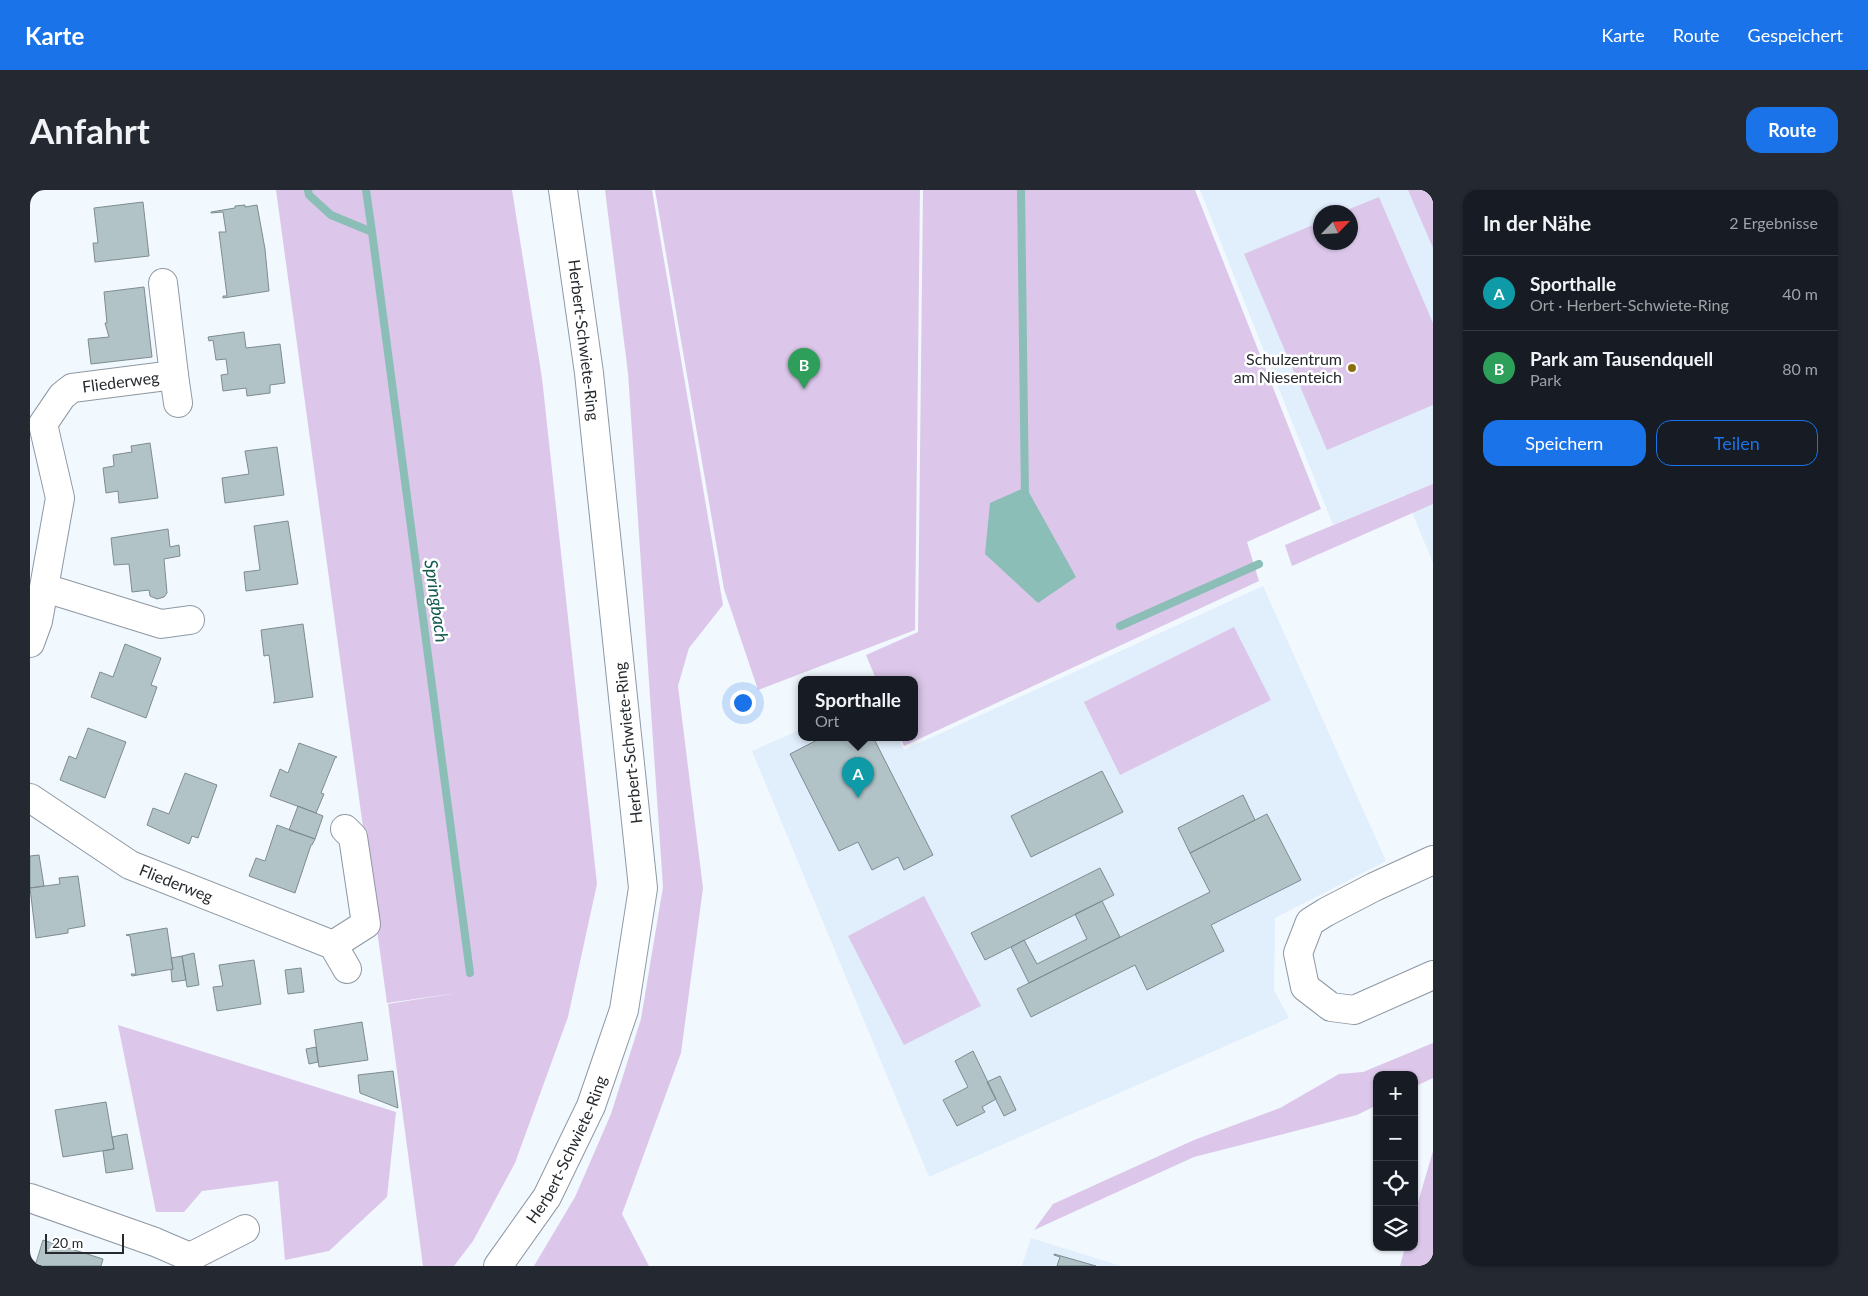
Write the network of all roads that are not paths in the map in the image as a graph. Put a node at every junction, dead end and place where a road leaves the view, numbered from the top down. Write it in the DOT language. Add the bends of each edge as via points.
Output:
graph roads {
  1 [pos="563,190"];
  2 [pos="162,283"];
  3 [pos="174,375"];
  4 [pos="178,403"];
  5 [pos="45,588"];
  6 [pos="190,620"];
  7 [pos="33,627"];
  8 [pos="30,798"];
  9 [pos="345,829"];
  10 [pos="1433,860"];
  11 [pos="333,945"];
  12 [pos="347,969"];
  13 [pos="1433,975"];
  14 [pos="30,1198"];
  15 [pos="244,1229"];
  16 [pos="498,1266"];
  1 -- 16 [label="street, Herbert-Schwiete-Ring" via="589,372 643,888 624,1010 591,1106 547,1197"];
  2 -- 3 [label="street, Fliederweg"];
  3 -- 4 [label="street, Fliederweg"];
  3 -- 5 [label="street, Fliederweg" via="72,388 62,396 43,424 60,498"];
  5 -- 6 [label="street" via="161,624"];
  5 -- 7 [label="street, Fliederweg"];
  8 -- 11 [label="street, Fliederweg" via="130,865"];
  9 -- 11 [label="street" via="352,837 366,924"];
  10 -- 13 [label="street" via="1310,922 1298,954 1305,987 1331,1007 1354,1010"];
  11 -- 12 [label="street"];
  14 -- 15 [label="street" via="190,1257"];
}
